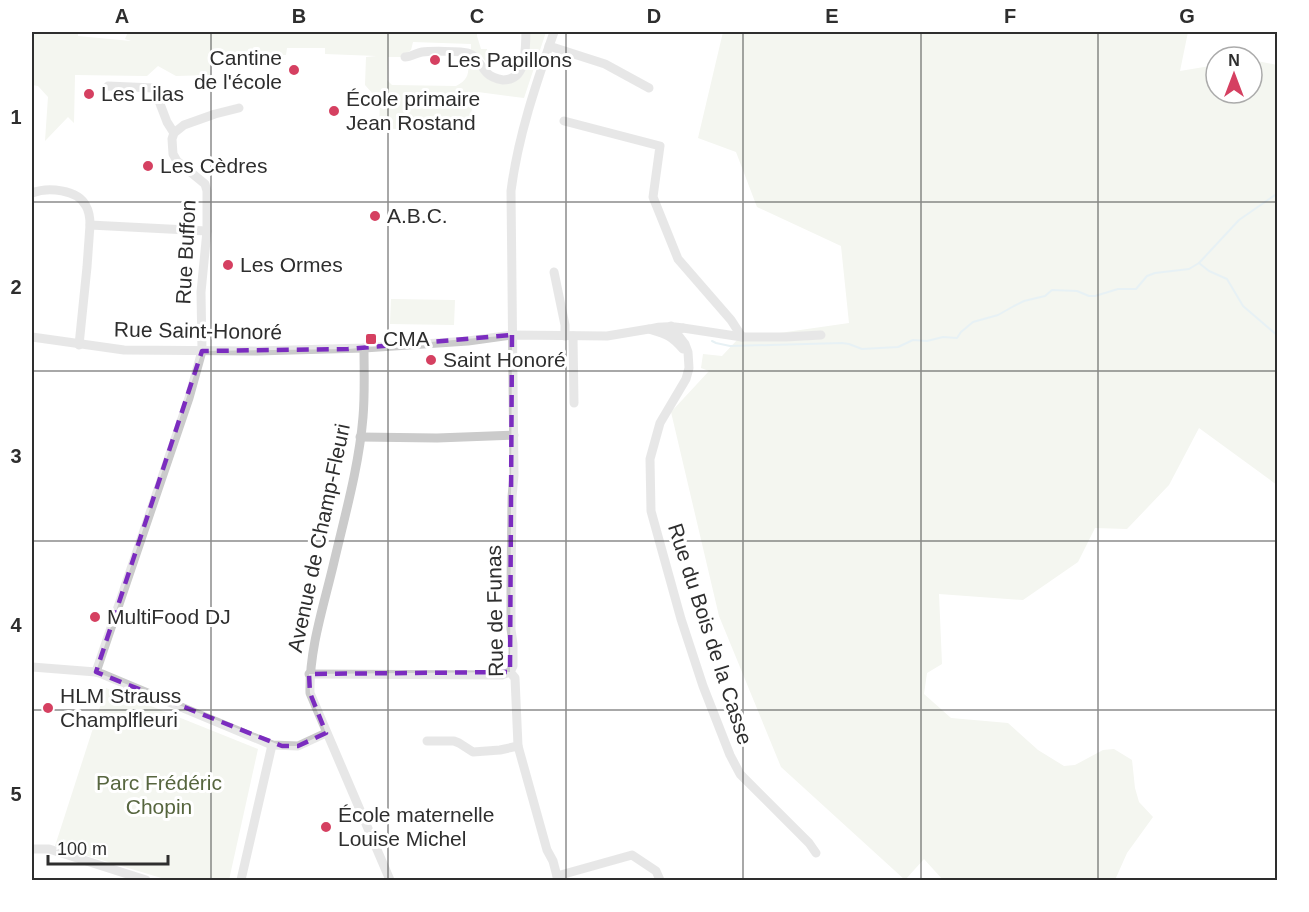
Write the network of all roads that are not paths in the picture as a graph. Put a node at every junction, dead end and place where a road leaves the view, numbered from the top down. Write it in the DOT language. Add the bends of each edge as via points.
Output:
graph roads {
  1 [pos="526,32"];
  2 [pos="554,32"];
  3 [pos="549,46"];
  4 [pos="405,57"];
  5 [pos="108,86"];
  6 [pos="649,88"];
  7 [pos="238,108"];
  8 [pos="564,122"];
  9 [pos="174,133"];
  10 [pos="32,192"];
  11 [pos="90,225"];
  12 [pos="207,231"];
  13 [pos="554,272"];
  14 [pos="674,330"];
  15 [pos="512,335"];
  16 [pos="821,335"];
  17 [pos="569,336"];
  18 [pos="32,337"];
  19 [pos="742,337"];
  20 [pos="79,345"];
  21 [pos="364,348"];
  22 [pos="202,351"];
  23 [pos="574,403"];
  24 [pos="514,435"];
  25 [pos="360,437"];
  26 [pos="32,667"];
  27 [pos="96,672"];
  28 [pos="510,672"];
  29 [pos="309,674"];
  30 [pos="327,733"];
  31 [pos="427,741"];
  32 [pos="273,745"];
  33 [pos="518,746"];
  34 [pos="32,849"];
  35 [pos="816,853"];
  36 [pos="558,878"];
  37 [pos="146,880"];
  38 [pos="242,880"];
  39 [pos="390,880"];
  40 [pos="660,880"];
  1 -- 4 [label="street" via="524,64 506,80 492,77 468,53 420,52"];
  2 -- 3 [label="street, Rue de Funas"];
  3 -- 6 [label="street" via="605,64"];
  3 -- 15 [label="street, Rue de Funas" via="514,166"];
  5 -- 9 [label="street, Rue Buffon" via="154,87"];
  7 -- 9 [label="street" via="184,125"];
  8 -- 19 [label="street" via="660,146 653,197 678,259"];
  9 -- 12 [label="street, Rue Buffon" via="171,144 177,161 205,184"];
  10 -- 11 [label="street" via="55,190 81,198 87,206"];
  11 -- 12 [label="street"];
  11 -- 20 [label="street"];
  12 -- 22 [label="street, Rue Buffon" via="201,292"];
  13 -- 17 [label="street"];
  14 -- 17 [label="street, Rue Saint-Honoré" via="657,327 607,336"];
  14 -- 19 [label="street, Rue Saint-Honoré"];
  14 -- 35 [label="street, Rue du Bois de la Casse" via="685,344 689,368 660,423 650,459 651,511 681,619 730,755 740,774"];
  15 -- 17 [label="street, Rue Saint-Honoré"];
  15 -- 21 [label="street, Rue Saint-Honoré"];
  15 -- 24 [label="street, Rue de Funas"];
  16 -- 19 [label="street, Rue Saint-Honoré"];
  17 -- 23 [label="street"];
  18 -- 20 [label="street, Rue Saint-Honoré"];
  20 -- 22 [label="street, Rue Saint-Honoré"];
  21 -- 22 [label="street, Rue Saint-Honoré"];
  21 -- 25 [label="street, Avenue de Champ-Fleuri"];
  22 -- 27 [label="street, Rue Buffon"];
  24 -- 25 [label="street"];
  24 -- 28 [label="street, Rue de Funas"];
  25 -- 29 [label="street, Avenue de Champ-Fleuri"];
  26 -- 27 [label="street"];
  27 -- 32 [label="street"];
  28 -- 29 [label="street"];
  28 -- 33 [label="street, Rue de Funas" via="515,678"];
  29 -- 30 [label="street, Avenue de Champ-Fleuri" via="310,693"];
  30 -- 32 [label="street" via="298,746"];
  30 -- 39 [label="street, Avenue de Champ-Fleuri"];
  31 -- 33 [label="street" via="454,741 473,752"];
  32 -- 38 [label="street"];
  33 -- 36 [label="street, Rue de Funas"];
  34 -- 37 [label="street" via="49,849"];
  36 -- 40 [label="street" via="632,855 656,871"];
}
